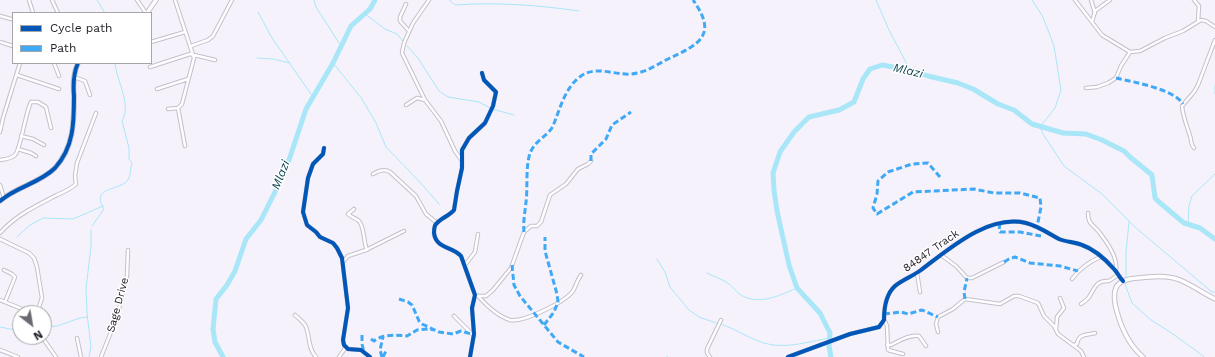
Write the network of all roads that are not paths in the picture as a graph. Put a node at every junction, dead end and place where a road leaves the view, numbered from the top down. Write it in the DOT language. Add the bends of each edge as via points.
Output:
graph roads {
  1 [pos="29,0"];
  2 [pos="137,0"];
  3 [pos="156,0"];
  4 [pos="175,0"];
  5 [pos="232,0"];
  6 [pos="429,0"];
  7 [pos="1075,0"];
  8 [pos="1091,0"];
  9 [pos="1110,0"];
  10 [pos="1194,0"];
  11 [pos="53,1"];
  12 [pos="406,4"];
  13 [pos="33,12"];
  14 [pos="58,12"];
  15 [pos="146,12"];
  16 [pos="148,12"];
  17 [pos="1095,13"];
  18 [pos="0,16"];
  19 [pos="11,19"];
  20 [pos="1198,21"];
  21 [pos="1092,22"];
  22 [pos="1215,27"];
  23 [pos="409,31"];
  24 [pos="186,32"];
  25 [pos="1215,40"];
  26 [pos="0,42"];
  27 [pos="152,42"];
  28 [pos="12,46"];
  29 [pos="191,46"];
  30 [pos="1130,52"];
  31 [pos="193,54"];
  32 [pos="215,60"];
  33 [pos="20,64"];
  34 [pos="54,64"];
  35 [pos="78,64"];
  36 [pos="150,67"];
  37 [pos="482,73"];
  38 [pos="16,75"];
  39 [pos="60,76"];
  40 [pos="74,77"];
  41 [pos="188,79"];
  42 [pos="1086,88"];
  43 [pos="59,89"];
  44 [pos="157,89"];
  45 [pos="90,94"];
  46 [pos="426,100"];
  47 [pos="406,105"];
  48 [pos="178,108"];
  49 [pos="168,109"];
  50 [pos="96,112"];
  51 [pos="1,120"];
  52 [pos="52,128"];
  53 [pos="0,132"];
  54 [pos="21,136"];
  55 [pos="44,145"];
  56 [pos="186,146"];
  57 [pos="324,148"];
  58 [pos="1194,148"];
  59 [pos="18,149"];
  60 [pos="36,156"];
  61 [pos="0,160"];
  62 [pos="591,161"];
  63 [pos="462,162"];
  64 [pos="373,174"];
  65 [pos="0,185"];
  66 [pos="1,190"];
  67 [pos="4,198"];
  68 [pos="0,201"];
  69 [pos="354,209"];
  70 [pos="1088,214"];
  71 [pos="436,224"];
  72 [pos="404,231"];
  73 [pos="0,233"];
  74 [pos="478,234"];
  75 [pos="0,239"];
  76 [pos="128,250"];
  77 [pos="367,250"];
  78 [pos="941,255"];
  79 [pos="1100,256"];
  80 [pos="343,262"];
  81 [pos="1004,262"];
  82 [pos="465,265"];
  83 [pos="4,270"];
  84 [pos="1115,271"];
  85 [pos="918,273"];
  86 [pos="581,275"];
  87 [pos="1118,275"];
  88 [pos="1072,279"];
  89 [pos="1123,281"];
  90 [pos="920,292"];
  91 [pos="476,296"];
  92 [pos="1060,298"];
  93 [pos="1215,299"];
  94 [pos="0,300"];
  95 [pos="5,302"];
  96 [pos="1081,304"];
  97 [pos="12,305"];
  98 [pos="40,305"];
  99 [pos="295,316"];
  100 [pos="454,316"];
  101 [pos="721,320"];
  102 [pos="884,320"];
  103 [pos="1056,330"];
  104 [pos="938,332"];
  105 [pos="1095,333"];
  106 [pos="474,336"];
  107 [pos="77,338"];
  108 [pos="48,345"];
  109 [pos="887,345"];
  110 [pos="1074,345"];
  111 [pos="926,346"];
  112 [pos="346,348"];
  113 [pos="0,350"];
  114 [pos="903,354"];
  115 [pos="315,356"];
  116 [pos="709,356"];
  117 [pos="18,357"];
  118 [pos="56,357"];
  119 [pos="81,357"];
  120 [pos="101,357"];
  121 [pos="339,357"];
  122 [pos="370,357"];
  123 [pos="470,357"];
  124 [pos="788,357"];
  125 [pos="1084,357"];
  126 [pos="1143,357"];
  1 -- 13 [label="street"];
  2 -- 15 [label="street"];
  3 -- 16 [label="street"];
  4 -- 24 [label="street"];
  5 -- 29 [label="street" via="213,36"];
  6 -- 23 [label="street"];
  7 -- 21 [label="street"];
  8 -- 17 [label="street"];
  9 -- 17 [label="street"];
  10 -- 20 [label="street" via="1199,6"];
  11 -- 14 [label="street"];
  12 -- 23 [label="street" via="400,20"];
  17 -- 21 [label="street"];
  18 -- 19 [label="street"];
  20 -- 22 [label="street" via="1204,20"];
  20 -- 30 [label="street" via="1140,51"];
  21 -- 30 [label="street" via="1102,35"];
  23 -- 46 [label="street" via="402,53"];
  24 -- 27 [label="street"];
  24 -- 29 [label="street"];
  25 -- 58 [label="street" via="1198,85 1182,109 1191,137 1191,146"];
  26 -- 28 [label="street"];
  29 -- 31 [label="street"];
  30 -- 42 [label="street" via="1116,78 1097,87"];
  31 -- 32 [label="street"];
  31 -- 36 [label="street"];
  31 -- 41 [label="street"];
  33 -- 38 [label="street"];
  34 -- 39 [label="street"];
  35 -- 40 [label="street"];
  37 -- 63 [label="street" via="486,83 495,91 495,98 485,123 464,145"];
  38 -- 43 [label="street"];
  38 -- 51 [label="street"];
  40 -- 45 [label="street" via="86,81"];
  40 -- 67 [label="street" via="74,127 65,154 43,177"];
  41 -- 44 [label="street"];
  41 -- 48 [label="street" via="182,104"];
  46 -- 47 [label="street" via="417,98"];
  46 -- 63 [label="street" via="441,121"];
  48 -- 49 [label="street"];
  48 -- 56 [label="street"];
  50 -- 73 [label="street" via="77,163 76,184 22,213"];
  51 -- 53 [label="street"];
  52 -- 54 [label="street" via="46,107 32,101"];
  54 -- 55 [label="street"];
  54 -- 59 [label="street"];
  57 -- 80 [label="street" via="308,178 303,215 307,225 320,237 332,242"];
  59 -- 60 [label="street"];
  59 -- 61 [label="street" via="13,156"];
  62 -- 91 [label="street" via="578,169 566,184 552,192 541,222 524,232 512,265 504,277 486,296"];
  63 -- 71 [label="street" via="454,210"];
  64 -- 71 [label="street" via="385,170 390,172 416,196 426,214"];
  65 -- 66 [label="street"];
  66 -- 67 [label="street"];
  67 -- 68 [label="street"];
  69 -- 77 [label="street" via="348,214 362,226"];
  70 -- 84 [label="street" via="1090,223 1098,230 1111,250 1116,261"];
  71 -- 82 [label="street" via="434,233 438,243 459,254"];
  72 -- 77 [label="street"];
  74 -- 82 [label="street" via="475,252"];
  75 -- 98 [label="street" via="34,258 42,298"];
  76 -- 120 [label="street, Sage Drive" via="127,276 117,317"];
  77 -- 80 [label="street" via="348,256"];
  78 -- 79 [label="street, 84847 Track" via="968,237 991,226 1018,222 1084,245"];
  78 -- 81 [label="street" via="967,278"];
  78 -- 85 [label="street, 84847 Track"];
  79 -- 84 [label="street, 84847 Track"];
  79 -- 88 [label="street" via="1081,268"];
  80 -- 112 [label="street" via="348,308 343,340"];
  82 -- 91 [label="street"];
  83 -- 95 [label="street" via="15,278"];
  84 -- 87 [label="street, 84847 Track"];
  85 -- 90 [label="street"];
  85 -- 102 [label="street, 84847 Track" via="890,292"];
  86 -- 91 [label="street" via="567,297 550,308 521,319 512,320 496,313"];
  87 -- 89 [label="street, 84847 Track"];
  87 -- 96 [label="street" via="1109,281 1099,283"];
  89 -- 93 [label="street" via="1172,277"];
  89 -- 126 [label="street" via="1119,283 1115,292 1116,307 1128,340"];
  91 -- 106 [label="street" via="472,308"];
  92 -- 103 [label="street" via="1064,308 1057,317"];
  94 -- 95 [label="street"];
  95 -- 97 [label="street"];
  99 -- 115 [label="street" via="306,326 309,343"];
  100 -- 106 [label="street"];
  101 -- 116 [label="street" via="707,349"];
  102 -- 109 [label="street, 84847 Track" via="887,326"];
  102 -- 124 [label="street" via="879,327 850,334"];
  103 -- 104 [label="street" via="1044,316 1040,304 1016,296 998,304 965,299 938,317"];
  103 -- 110 [label="street"];
  105 -- 110 [label="street" via="1080,336"];
  106 -- 123 [label="street"];
  107 -- 119 [label="street"];
  108 -- 118 [label="street"];
  109 -- 111 [label="street" via="917,335"];
  109 -- 114 [label="street" via="889,350"];
  110 -- 125 [label="street"];
  112 -- 121 [label="street"];
  112 -- 122 [label="street" via="361,350"];
  113 -- 117 [label="street"];
}
